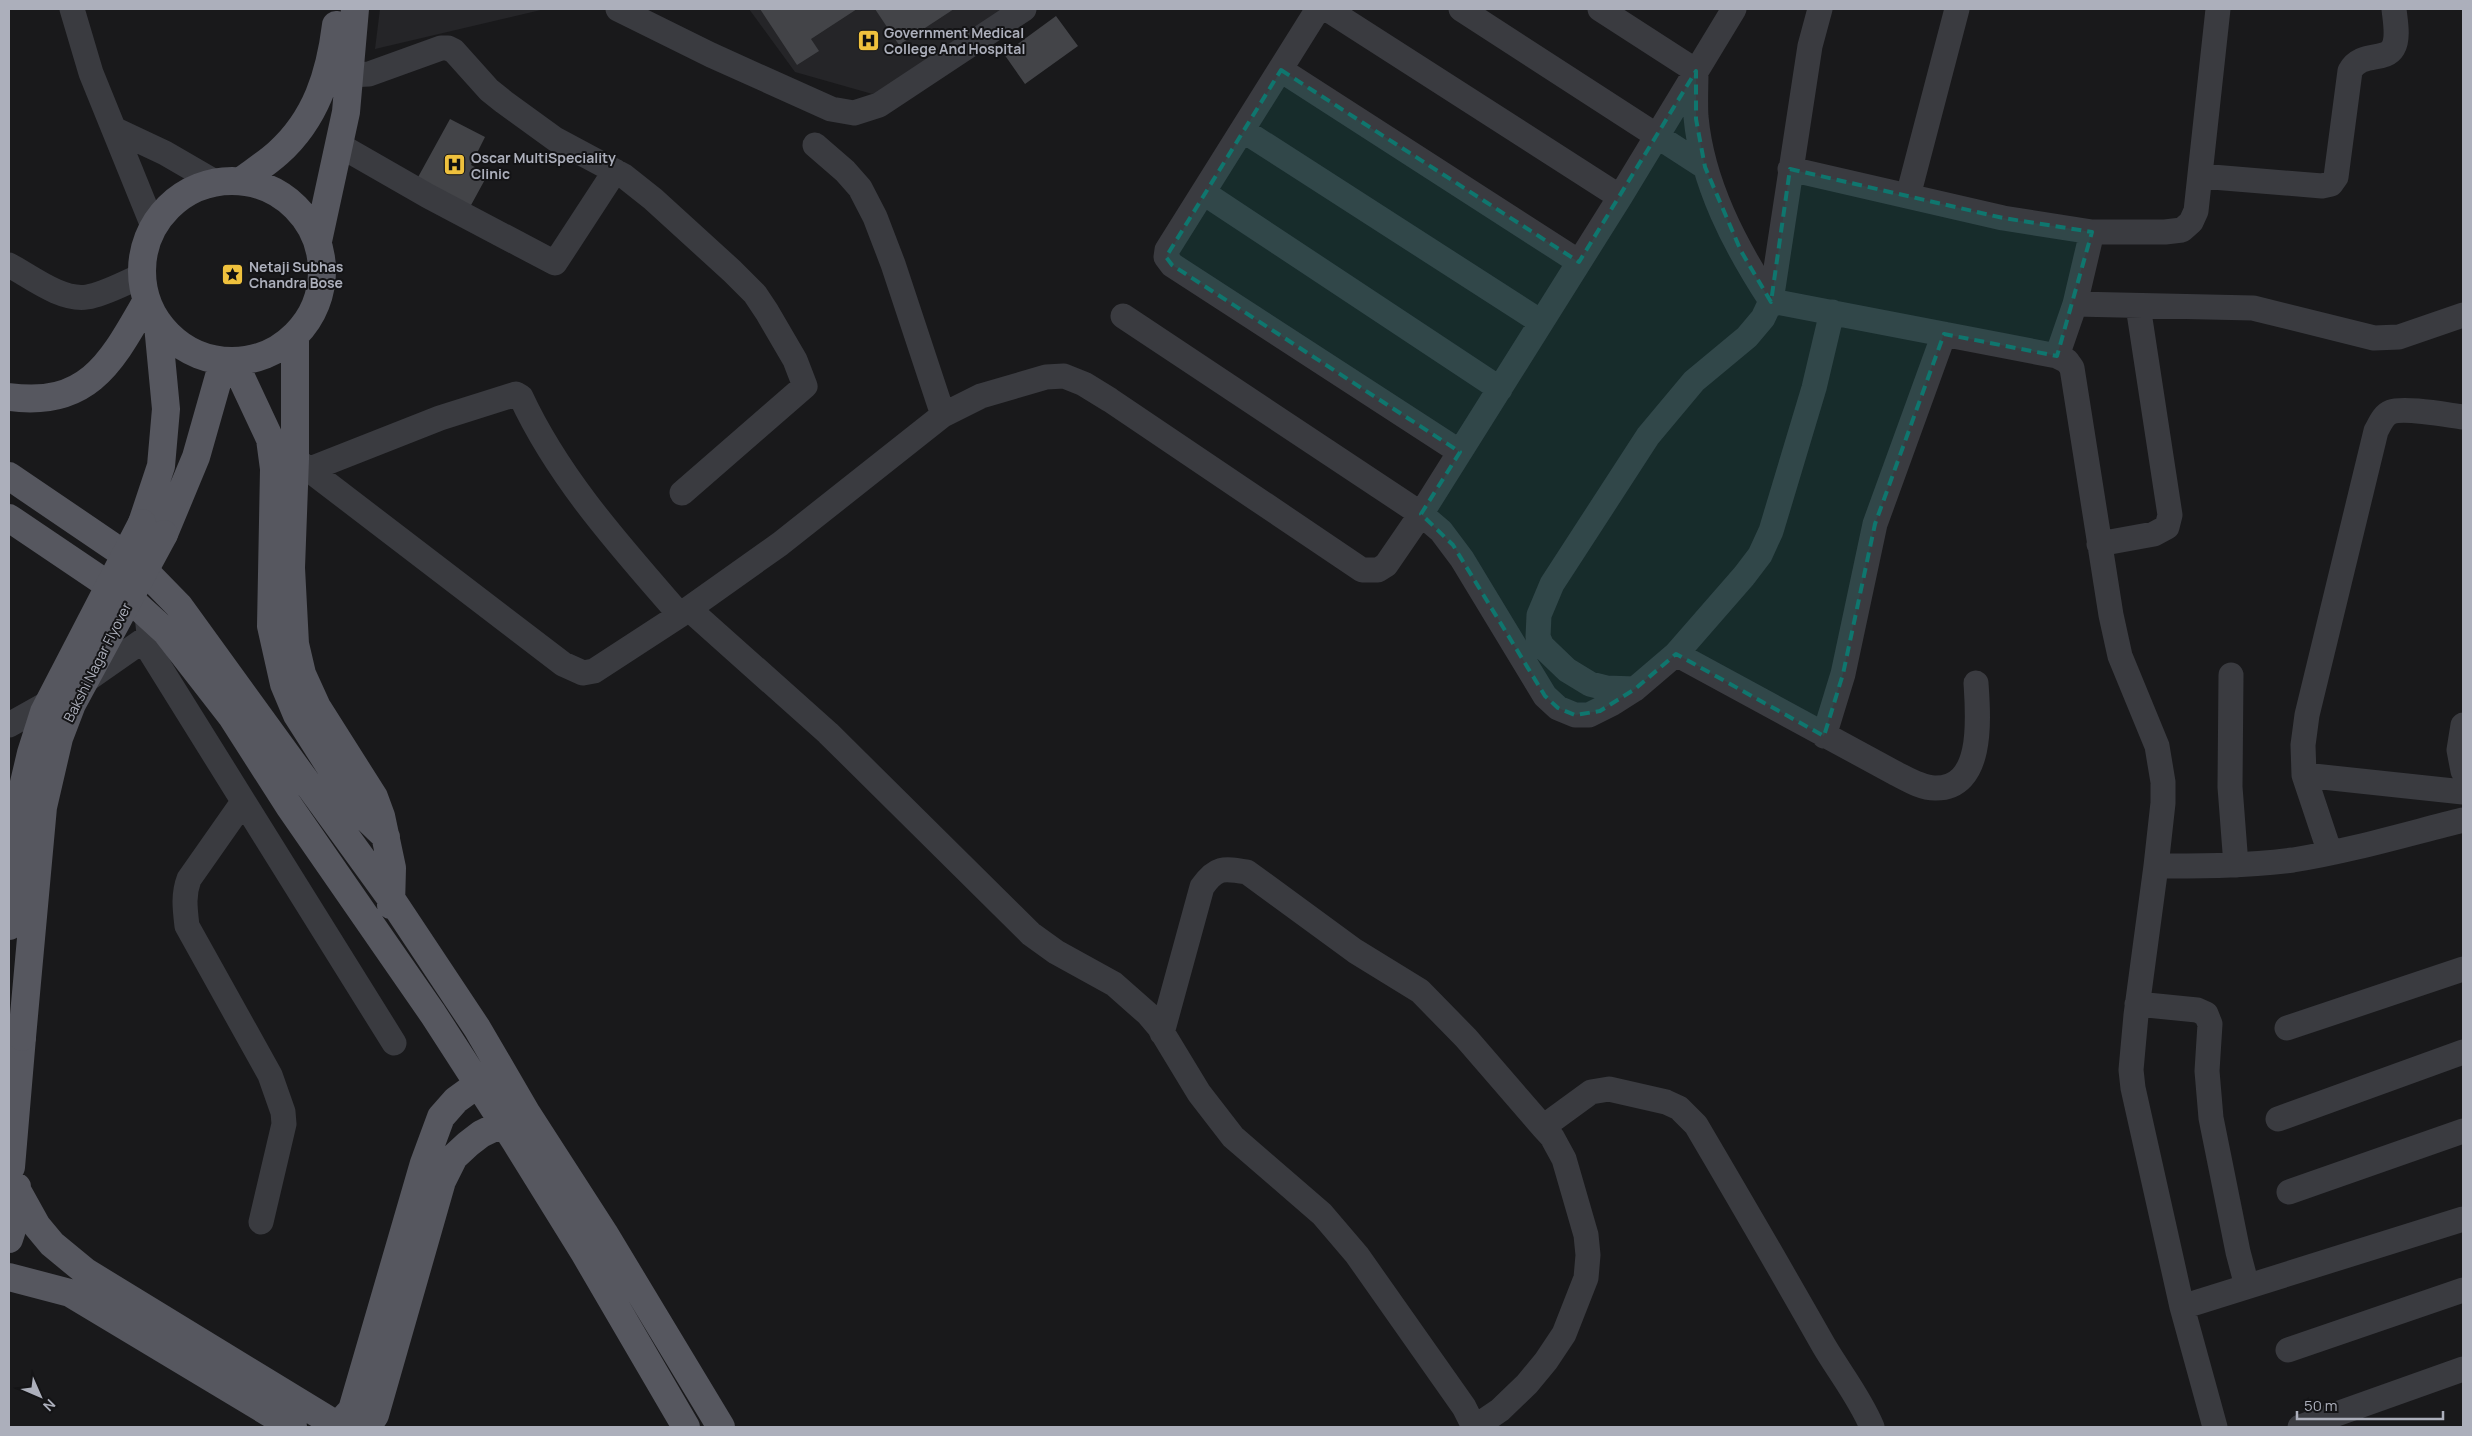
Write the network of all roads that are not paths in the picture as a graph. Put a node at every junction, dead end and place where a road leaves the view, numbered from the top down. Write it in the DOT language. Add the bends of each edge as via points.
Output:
graph roads {
  1 [pos="72,9"];
  2 [pos="338,9"];
  3 [pos="355,9"];
  4 [pos="618,9"];
  5 [pos="1024,9"];
  6 [pos="1318,9"];
  7 [pos="1327,9"];
  8 [pos="1461,9"];
  9 [pos="1600,9"];
  10 [pos="1734,9"];
  11 [pos="1820,9"];
  12 [pos="1957,9"];
  13 [pos="2218,9"];
  14 [pos="2394,9"];
  15 [pos="1282,70"];
  16 [pos="1696,71"];
  17 [pos="349,76"];
  18 [pos="114,129"];
  19 [pos="1244,131"];
  20 [pos="1657,136"];
  21 [pos="339,144"];
  22 [pos="815,145"];
  23 [pos="1705,167"];
  24 [pos="1790,169"];
  25 [pos="615,171"];
  26 [pos="2200,176"];
  27 [pos="228,181"];
  28 [pos="1204,193"];
  29 [pos="1908,196"];
  30 [pos="1620,197"];
  31 [pos="153,226"];
  32 [pos="2092,232"];
  33 [pos="318,241"];
  34 [pos="1579,262"];
  35 [pos="9,264"];
  36 [pos="148,301"];
  37 [pos="1771,301"];
  38 [pos="2075,304"];
  39 [pos="2138,306"];
  40 [pos="1832,312"];
  41 [pos="2463,315"];
  42 [pos="1123,316"];
  43 [pos="1541,322"];
  44 [pos="1944,334"];
  45 [pos="295,337"];
  46 [pos="2057,356"];
  47 [pos="228,362"];
  48 [pos="1500,388"];
  49 [pos="9,397"];
  50 [pos="943,415"];
  51 [pos="2463,417"];
  52 [pos="270,439"];
  53 [pos="1460,452"];
  54 [pos="301,464"];
  55 [pos="9,476"];
  56 [pos="682,492"];
  57 [pos="1421,514"];
  58 [pos="9,518"];
  59 [pos="153,528"];
  60 [pos="2099,544"];
  61 [pos="684,612"];
  62 [pos="147,626"];
  63 [pos="1676,654"];
  64 [pos="2231,675"];
  65 [pos="1976,683"];
  66 [pos="1635,689"];
  67 [pos="12,717"];
  68 [pos="2463,725"];
  69 [pos="1824,736"];
  70 [pos="2463,768"];
  71 [pos="2304,775"];
  72 [pos="2463,792"];
  73 [pos="243,802"];
  74 [pos="2463,820"];
  75 [pos="387,838"];
  76 [pos="2330,853"];
  77 [pos="2236,865"];
  78 [pos="2156,866"];
  79 [pos="392,900"];
  80 [pos="9,926"];
  81 [pos="382,939"];
  82 [pos="2463,969"];
  83 [pos="2137,1004"];
  84 [pos="2287,1028"];
  85 [pos="1162,1033"];
  86 [pos="394,1043"];
  87 [pos="2463,1052"];
  88 [pos="503,1071"];
  89 [pos="478,1084"];
  90 [pos="515,1118"];
  91 [pos="2278,1119"];
  92 [pos="1543,1126"];
  93 [pos="2463,1131"];
  94 [pos="12,1174"];
  95 [pos="2289,1192"];
  96 [pos="2463,1219"];
  97 [pos="261,1222"];
  98 [pos="9,1239"];
  99 [pos="9,1277"];
  100 [pos="2247,1286"];
  101 [pos="2463,1290"];
  102 [pos="2182,1307"];
  103 [pos="2288,1350"];
  104 [pos="2463,1369"];
  105 [pos="337,1424"];
  106 [pos="293,1427"];
  107 [pos="367,1427"];
  108 [pos="686,1427"];
  109 [pos="721,1427"];
  110 [pos="1475,1427"];
  111 [pos="1872,1427"];
  112 [pos="2216,1427"];
  113 [pos="2300,1427"];
  1 -- 18 [label="street"];
  2 -- 27 [label="main road" via="332,59 315,104 300,128 278,153"];
  3 -- 17 [label="main road"];
  4 -- 5 [label="street" via="831,109 854,112 878,105"];
  6 -- 15 [label="street"];
  7 -- 30 [label="street"];
  8 -- 20 [label="street"];
  9 -- 16 [label="street"];
  10 -- 16 [label="street"];
  11 -- 24 [label="street" via="1810,46"];
  12 -- 29 [label="street"];
  13 -- 26 [label="street"];
  14 -- 26 [label="street" via="2394,48 2388,54 2354,63 2350,70 2336,177 2330,184"];
  15 -- 19 [label="street"];
  15 -- 34 [label="street"];
  16 -- 20 [label="street"];
  16 -- 23 [label="street" via="1696,119"];
  17 -- 21 [label="main road"];
  17 -- 25 [label="street" via="369,74 448,48 489,90 516,111 555,139"];
  18 -- 27 [label="street"];
  18 -- 31 [label="street"];
  19 -- 28 [label="street"];
  19 -- 43 [label="street"];
  20 -- 23 [label="street"];
  20 -- 30 [label="street"];
  21 -- 25 [label="street" via="428,196 555,263"];
  21 -- 33 [label="main road"];
  22 -- 50 [label="street" via="860,188 875,217"];
  23 -- 37 [label="street" via="1741,251"];
  24 -- 29 [label="street"];
  24 -- 37 [label="street"];
  25 -- 56 [label="street" via="653,200 755,294 795,360 805,386"];
  26 -- 32 [label="street" via="2196,211 2182,230"];
  27 -- 31 [label="main road" via="191,190 169,206"];
  27 -- 33 [label="main road" via="266,186 288,200 306,218"];
  28 -- 48 [label="street"];
  28 -- 53 [label="street" via="1167,250 1166,257 1172,266"];
  29 -- 32 [label="street" via="2003,218"];
  30 -- 34 [label="street"];
  31 -- 36 [label="main road" via="144,250"];
  32 -- 38 [label="street"];
  33 -- 45 [label="main road" via="323,267 321,292 311,317"];
  34 -- 43 [label="street"];
  35 -- 36 [label="street" via="60,292 84,298 98,294"];
  36 -- 47 [label="main road" via="176,343 198,356"];
  36 -- 49 [label="main road" via="116,354 100,373 82,386 52,396"];
  36 -- 59 [label="main road, Bakshi Nagar Flyover" via="166,409"];
  37 -- 40 [label="street"];
  37 -- 66 [label="street" via="1763,318 1747,337 1694,381 1648,436 1552,584 1539,615 1538,637 1542,646 1567,670 1590,684"];
  38 -- 39 [label="street"];
  38 -- 46 [label="street"];
  39 -- 41 [label="street" via="2253,308 2374,338 2399,336"];
  39 -- 60 [label="street" via="2170,515 2167,527 2154,534"];
  40 -- 44 [label="street"];
  40 -- 63 [label="street" via="1814,388 1771,531 1760,555 1744,576"];
  42 -- 57 [label="street"];
  43 -- 48 [label="street"];
  44 -- 46 [label="street"];
  44 -- 69 [label="street" via="1875,524 1843,674"];
  45 -- 47 [label="main road" via="274,352 249,361"];
  45 -- 54 [label="main road"];
  46 -- 60 [label="street" via="2067,360 2072,368"];
  47 -- 52 [label="main road"];
  47 -- 59 [label="main road, Bakshi Nagar Flyover" via="196,457"];
  48 -- 53 [label="street"];
  50 -- 57 [label="street" via="981,396 1023,382 1064,376 1118,405 1362,570 1378,570 1386,565"];
  50 -- 61 [label="street" via="780,544"];
  51 -- 71 [label="street" via="2391,412 2376,431 2307,715"];
  52 -- 54 [label="street"];
  52 -- 75 [label="main road" via="274,469 271,626 284,684 297,715 357,810"];
  53 -- 57 [label="street"];
  54 -- 61 [label="street" via="571,669 583,673 594,671"];
  54 -- 61 [label="street" via="516,394 521,397 544,443 606,529"];
  54 -- 75 [label="main road" via="291,568 292,619 302,674 317,707 374,797"];
  55 -- 79 [label="main road" via="137,563 179,606"];
  57 -- 66 [label="street" via="1453,545 1545,696 1558,708 1575,715 1589,715"];
  58 -- 62 [label="main road" via="132,601"];
  59 -- 80 [label="main road, Bakshi Nagar Flyover, bridge" via="44,712 36,732 19,804"];
  59 -- 94 [label="main road, Bakshi Nagar Flyover, bridge" via="72,704 59,738 43,807"];
  60 -- 78 [label="street" via="2120,656 2157,746 2163,803"];
  61 -- 85 [label="street" via="828,733 1032,934 1056,952 1114,984 1148,1014"];
  62 -- 67 [label="street" via="75,688"];
  62 -- 73 [label="street" via="151,653"];
  62 -- 81 [label="main road" via="166,632 232,718 288,806"];
  63 -- 66 [label="street"];
  63 -- 69 [label="street"];
  64 -- 77 [label="street" via="2230,787"];
  65 -- 69 [label="street" via="1976,746 1967,771 1947,785 1935,788 1921,785"];
  68 -- 70 [label="street" via="2459,750"];
  71 -- 72 [label="street"];
  71 -- 76 [label="street"];
  73 -- 86 [label="street"];
  73 -- 97 [label="street" via="189,879 184,906 188,926 270,1075 283,1112 284,1124"];
  74 -- 76 [label="street"];
  75 -- 79 [label="main road" via="392,868"];
  76 -- 77 [label="street"];
  77 -- 78 [label="street"];
  78 -- 83 [label="street"];
  79 -- 81 [label="main road"];
  79 -- 88 [label="main road"];
  81 -- 89 [label="main road"];
  82 -- 84 [label="street"];
  83 -- 100 [label="street" via="2197,1010 2206,1014 2210,1024 2207,1070 2211,1118"];
  83 -- 102 [label="street" via="2133,1088"];
  85 -- 92 [label="street" via="1202,887 1212,874 1220,870 1247,872 1355,951 1420,991"];
  85 -- 110 [label="street" via="1198,1093 1233,1137 1322,1214 1357,1254"];
  87 -- 91 [label="street"];
  88 -- 89 [label="main road"];
  88 -- 90 [label="main road"];
  89 -- 90 [label="main road"];
  89 -- 105 [label="main road" via="456,1100 441,1117 424,1163 352,1410"];
  90 -- 107 [label="main road" via="481,1134 454,1157 442,1181 376,1415"];
  90 -- 108 [label="main road" via="580,1246"];
  90 -- 109 [label="main road" via="604,1232"];
  92 -- 110 [label="street" via="1564,1159 1575,1194 1586,1235 1586,1278 1564,1334 1546,1361 1500,1410"];
  92 -- 111 [label="street" via="1591,1092 1609,1089 1666,1102 1687,1115 1865,1410"];
  93 -- 95 [label="street"];
  94 -- 98 [label="main road, Bakshi Nagar Flyover" via="17,1214"];
  94 -- 105 [label="main road" via="37,1226 52,1244 86,1272"];
  96 -- 100 [label="street"];
  99 -- 106 [label="main road" via="70,1293"];
  100 -- 102 [label="street"];
  101 -- 103 [label="street"];
  102 -- 112 [label="street"];
  104 -- 113 [label="street"];
}
